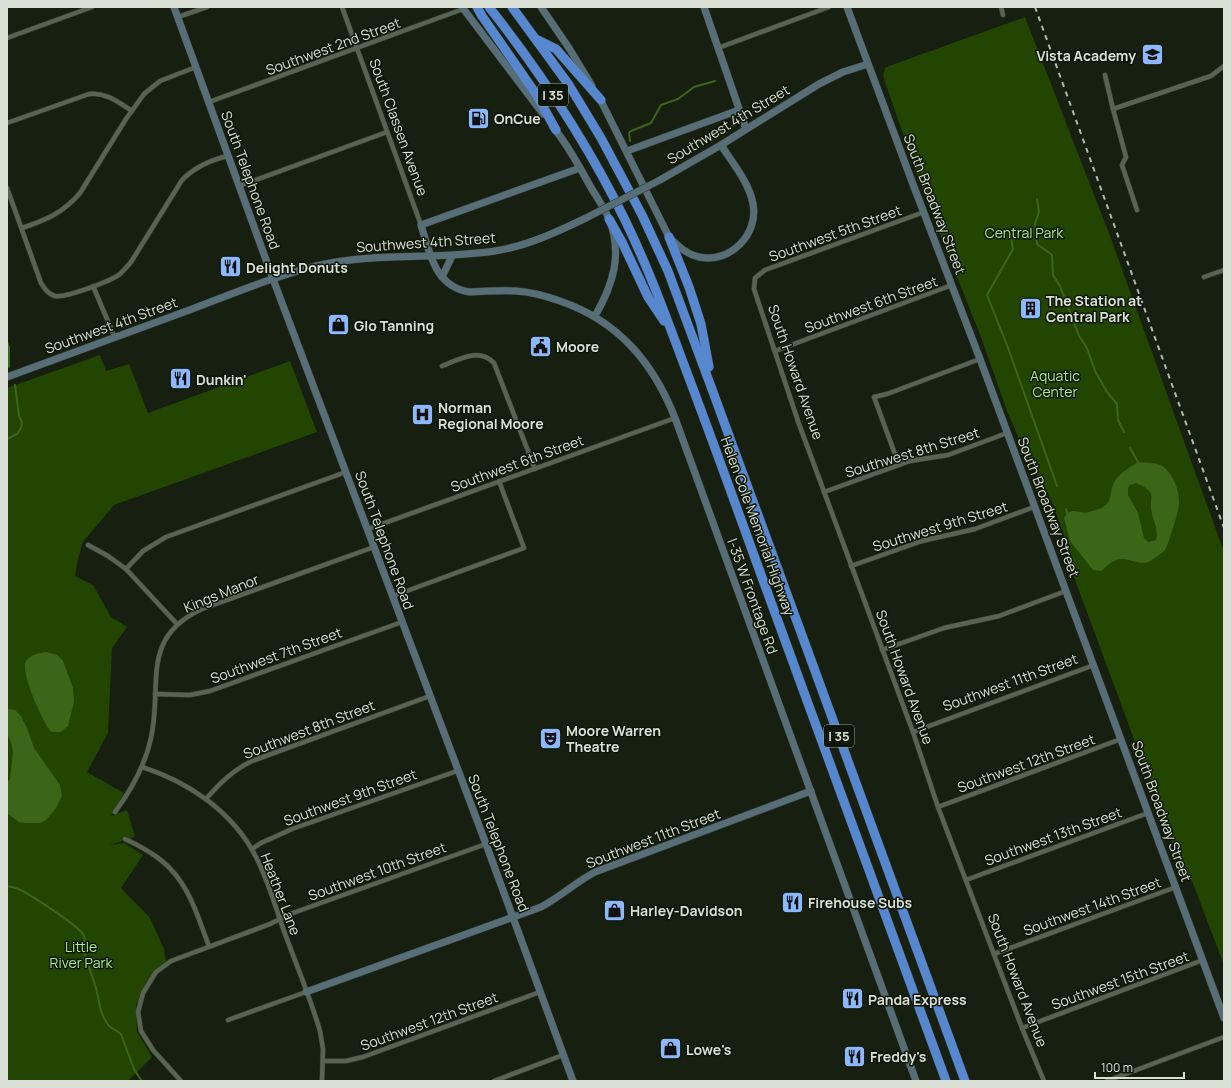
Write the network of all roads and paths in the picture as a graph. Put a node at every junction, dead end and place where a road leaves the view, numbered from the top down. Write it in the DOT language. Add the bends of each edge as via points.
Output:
graph roads {
  1 [pos="92,7"];
  2 [pos="174,7"];
  3 [pos="207,7"];
  4 [pos="342,7"];
  5 [pos="477,7"];
  6 [pos="489,7"];
  7 [pos="512,7"];
  8 [pos="540,7"];
  9 [pos="704,7"];
  10 [pos="830,7"];
  11 [pos="848,7"];
  12 [pos="1001,7"];
  13 [pos="462,8"];
  14 [pos="1003,14"];
  15 [pos="178,17"];
  16 [pos="7,38"];
  17 [pos="536,39"];
  18 [pos="718,48"];
  19 [pos="357,49"];
  20 [pos="868,64"];
  21 [pos="1224,66"];
  22 [pos="196,67"];
  23 [pos="1105,76"];
  24 [pos="601,100"];
  25 [pos="209,102"];
  26 [pos="132,110"];
  27 [pos="739,110"];
  28 [pos="1113,110"];
  29 [pos="7,123"];
  30 [pos="746,129"];
  31 [pos="556,130"];
  32 [pos="387,132"];
  33 [pos="722,145"];
  34 [pos="627,151"];
  35 [pos="228,156"];
  36 [pos="580,168"];
  37 [pos="239,186"];
  38 [pos="7,188"];
  39 [pos="1137,210"];
  40 [pos="924,212"];
  41 [pos="609,219"];
  42 [pos="420,225"];
  43 [pos="22,228"];
  44 [pos="669,237"];
  45 [pos="452,256"];
  46 [pos="431,257"];
  47 [pos="1224,270"];
  48 [pos="442,277"];
  49 [pos="1204,277"];
  50 [pos="755,278"];
  51 [pos="273,279"];
  52 [pos="952,285"];
  53 [pos="93,286"];
  54 [pos="595,316"];
  55 [pos="673,335"];
  56 [pos="115,338"];
  57 [pos="775,351"];
  58 [pos="980,359"];
  59 [pos="442,366"];
  60 [pos="7,377"];
  61 [pos="713,392"];
  62 [pos="675,418"];
  63 [pos="1007,433"];
  64 [pos="898,465"];
  65 [pos="535,469"];
  66 [pos="346,472"];
  67 [pos="499,481"];
  68 [pos="824,492"];
  69 [pos="1034,507"];
  70 [pos="368,529"];
  71 [pos="88,545"];
  72 [pos="374,546"];
  73 [pos="851,566"];
  74 [pos="126,569"];
  75 [pos="1066,591"];
  76 [pos="393,596"];
  77 [pos="402,622"];
  78 [pos="177,624"];
  79 [pos="882,650"];
  80 [pos="1094,665"];
  81 [pos="155,694"];
  82 [pos="430,696"];
  83 [pos="913,732"];
  84 [pos="1121,739"];
  85 [pos="142,767"];
  86 [pos="457,771"];
  87 [pos="811,791"];
  88 [pos="206,799"];
  89 [pos="938,807"];
  90 [pos="115,812"];
  91 [pos="1148,813"];
  92 [pos="125,839"];
  93 [pos="486,844"];
  94 [pos="252,849"];
  95 [pos="966,880"];
  96 [pos="1176,887"];
  97 [pos="513,917"];
  98 [pos="280,919"];
  99 [pos="209,946"];
  100 [pos="994,954"];
  101 [pos="1203,960"];
  102 [pos="306,992"];
  103 [pos="540,992"];
  104 [pos="1224,1018"];
  105 [pos="228,1020"];
  106 [pos="1022,1028"];
  107 [pos="1224,1037"];
  108 [pos="563,1055"];
  109 [pos="323,1061"];
  110 [pos="181,1081"];
  111 [pos="322,1081"];
  112 [pos="494,1081"];
  113 [pos="573,1081"];
  114 [pos="916,1081"];
  115 [pos="946,1081"];
  116 [pos="965,1081"];
  117 [pos="1044,1081"];
  118 [pos="1107,1081"];
  1 -- 16 [label="street"];
  2 -- 15 [label="main road, South Telephone Road"];
  3 -- 15 [label="street"];
  4 -- 19 [label="street, South Classen Avenue"];
  5 -- 31 [label="highway" via="536,94"];
  6 -- 55 [label="highway, Helen Cole Memorial Highway / I 35" via="554,95 597,167 626,222"];
  7 -- 17 [label="highway, Helen Cole Memorial Highway / I 35"];
  8 -- 24 [label="main road"];
  9 -- 18 [label="main road"];
  10 -- 18 [label="street"];
  11 -- 20 [label="main road, South Broadway Street"];
  12 -- 14 [label="street"];
  13 -- 19 [label="street, Southwest 2nd Street"];
  13 -- 31 [label="main road"];
  15 -- 22 [label="main road, South Telephone Road"];
  17 -- 24 [label="highway" via="556,49"];
  17 -- 61 [label="highway, Helen Cole Memorial Highway / I 35" via="601,138 642,214 680,300"];
  18 -- 27 [label="main road"];
  19 -- 25 [label="street, Southwest 2nd Street"];
  19 -- 32 [label="street, South Classen Avenue"];
  20 -- 30 [label="main road, Southwest 4th Street" via="843,72 819,84"];
  20 -- 40 [label="main road, South Broadway Street"];
  21 -- 28 [label="street" via="1211,76"];
  22 -- 25 [label="main road, South Telephone Road"];
  22 -- 26 [label="street" via="154,85"];
  23 -- 28 [label="street"];
  24 -- 34 [label="main road"];
  25 -- 35 [label="main road, South Telephone Road"];
  26 -- 29 [label="street" via="104,95 89,94"];
  26 -- 43 [label="street" via="72,202 51,217"];
  27 -- 30 [label="main road"];
  27 -- 34 [label="main road"];
  28 -- 39 [label="street" via="1126,156 1122,165"];
  30 -- 33 [label="main road, Southwest 4th Street"];
  31 -- 36 [label="main road"];
  32 -- 37 [label="street"];
  32 -- 42 [label="street, South Classen Avenue"];
  33 -- 44 [label="main road" via="751,195 754,211 752,226 745,239 736,248 710,258 688,253"];
  33 -- 45 [label="main road, Southwest 4th Street, bridge" via="563,230 496,251"];
  34 -- 44 [label="main road"];
  35 -- 37 [label="main road, South Telephone Road"];
  35 -- 53 [label="street" via="203,164 188,174 125,269"];
  36 -- 41 [label="main road"];
  36 -- 42 [label="main road"];
  37 -- 51 [label="main road, South Telephone Road"];
  38 -- 43 [label="street"];
  40 -- 50 [label="street, Southwest 5th Street" via="765,270"];
  40 -- 52 [label="main road, South Broadway Street"];
  41 -- 54 [label="main road" via="615,247 615,268 608,291"];
  41 -- 55 [label="highway" via="648,297"];
  42 -- 46 [label="main road, South Classen Avenue"];
  43 -- 53 [label="street" via="41,284 47,292 64,296"];
  44 -- 61 [label="highway" via="701,324"];
  45 -- 46 [label="main road, Southwest 4th Street"];
  45 -- 48 [label="main road"];
  46 -- 48 [label="main road, I-35 W Frontage Rd"];
  46 -- 51 [label="main road, Southwest 4th Street" via="365,259 328,264"];
  47 -- 49 [label="street"];
  48 -- 54 [label="main road, I-35 W Frontage Rd" via="451,286 463,291 532,293 565,302"];
  50 -- 57 [label="street, South Howard Avenue" via="754,289"];
  51 -- 56 [label="main road, Southwest 4th Street"];
  51 -- 66 [label="main road, South Telephone Road"];
  52 -- 57 [label="street, Southwest 6th Street"];
  52 -- 58 [label="main road, South Broadway Street"];
  53 -- 56 [label="street"];
  54 -- 62 [label="main road, I-35 W Frontage Rd" via="616,331 641,356 662,389"];
  55 -- 115 [label="highway, Helen Cole Memorial Highway / I 35"];
  56 -- 60 [label="main road, Southwest 4th Street"];
  57 -- 68 [label="street, South Howard Avenue"];
  58 -- 63 [label="main road, South Broadway Street"];
  58 -- 64 [label="street" via="874,397"];
  59 -- 65 [label="street" via="470,356 484,355 489,358 496,367"];
  61 -- 116 [label="highway, Helen Cole Memorial Highway / I 35"];
  62 -- 65 [label="street, Southwest 6th Street"];
  62 -- 87 [label="main road, I-35 W Frontage Rd"];
  63 -- 64 [label="street, Southwest 8th Street" via="948,455"];
  63 -- 69 [label="main road, South Broadway Street"];
  64 -- 68 [label="street, Southwest 8th Street"];
  65 -- 67 [label="street, Southwest 6th Street"];
  66 -- 70 [label="main road, South Telephone Road"];
  66 -- 74 [label="street" via="166,537 143,551"];
  67 -- 70 [label="street, Southwest 6th Street"];
  67 -- 76 [label="street" via="524,548"];
  68 -- 73 [label="street, South Howard Avenue"];
  69 -- 73 [label="street, Southwest 9th Street" via="975,529 922,541"];
  69 -- 75 [label="main road, South Broadway Street"];
  70 -- 72 [label="main road, South Telephone Road"];
  71 -- 74 [label="street"];
  72 -- 76 [label="main road, South Telephone Road"];
  72 -- 78 [label="street, Kings Manor" via="202,609"];
  73 -- 79 [label="street, South Howard Avenue"];
  74 -- 78 [label="street"];
  75 -- 79 [label="street" via="999,616 944,628"];
  75 -- 80 [label="main road, South Broadway Street"];
  76 -- 77 [label="main road, South Telephone Road"];
  77 -- 81 [label="street, Southwest 7th Street" via="210,691 190,695"];
  77 -- 82 [label="main road, South Telephone Road"];
  78 -- 81 [label="street, Kings Manor" via="161,649 156,667"];
  79 -- 83 [label="street, South Howard Avenue"];
  80 -- 83 [label="street, Southwest 11th Street"];
  80 -- 84 [label="main road, South Broadway Street"];
  81 -- 85 [label="street, Kings Manor" via="153,726"];
  82 -- 86 [label="main road, South Telephone Road"];
  82 -- 88 [label="street, Southwest 8th Street" via="252,761 226,777"];
  83 -- 89 [label="street, South Howard Avenue"];
  84 -- 89 [label="street, Southwest 12th Street"];
  84 -- 91 [label="main road, South Broadway Street"];
  85 -- 88 [label="street, Heather Lane" via="176,780"];
  85 -- 90 [label="street, Kings Manor" via="128,795"];
  86 -- 93 [label="main road, South Telephone Road"];
  86 -- 94 [label="street, Southwest 9th Street" via="292,829"];
  87 -- 97 [label="main road, Southwest 11th Street" via="595,872 551,902"];
  87 -- 114 [label="main road, I-35 W Frontage Rd"];
  88 -- 94 [label="street, Heather Lane" via="230,821"];
  89 -- 95 [label="street, South Howard Avenue"];
  91 -- 95 [label="street, Southwest 13th Street"];
  91 -- 96 [label="main road, South Broadway Street"];
  92 -- 99 [label="street" via="158,858 178,877 192,902"];
  93 -- 97 [label="main road, South Telephone Road"];
  93 -- 98 [label="street, Southwest 10th Street"];
  94 -- 98 [label="street, Heather Lane"];
  95 -- 100 [label="street, South Howard Avenue"];
  96 -- 100 [label="street, Southwest 14th Street"];
  96 -- 101 [label="main road, South Broadway Street"];
  97 -- 102 [label="main road, Southwest 11th Street"];
  97 -- 103 [label="main road, South Telephone Road"];
  98 -- 99 [label="street, Southwest 10th Street"];
  98 -- 102 [label="street, Heather Lane"];
  99 -- 110 [label="street, Southwest 10th Street" via="172,961 156,972 143,993 138,1012 141,1031 153,1050"];
  100 -- 106 [label="street, South Howard Avenue"];
  101 -- 104 [label="main road, South Broadway Street"];
  101 -- 106 [label="street, Southwest 15th Street"];
  102 -- 105 [label="street"];
  102 -- 109 [label="street, Heather Lane" via="322,1037"];
  103 -- 108 [label="main road, South Telephone Road"];
  103 -- 109 [label="street, Southwest 12th Street" via="364,1057 346,1061"];
  106 -- 117 [label="street, South Howard Avenue"];
  107 -- 118 [label="street"];
  108 -- 112 [label="street"];
  108 -- 113 [label="main road, South Telephone Road"];
  109 -- 111 [label="street, Heather Lane"];
}
